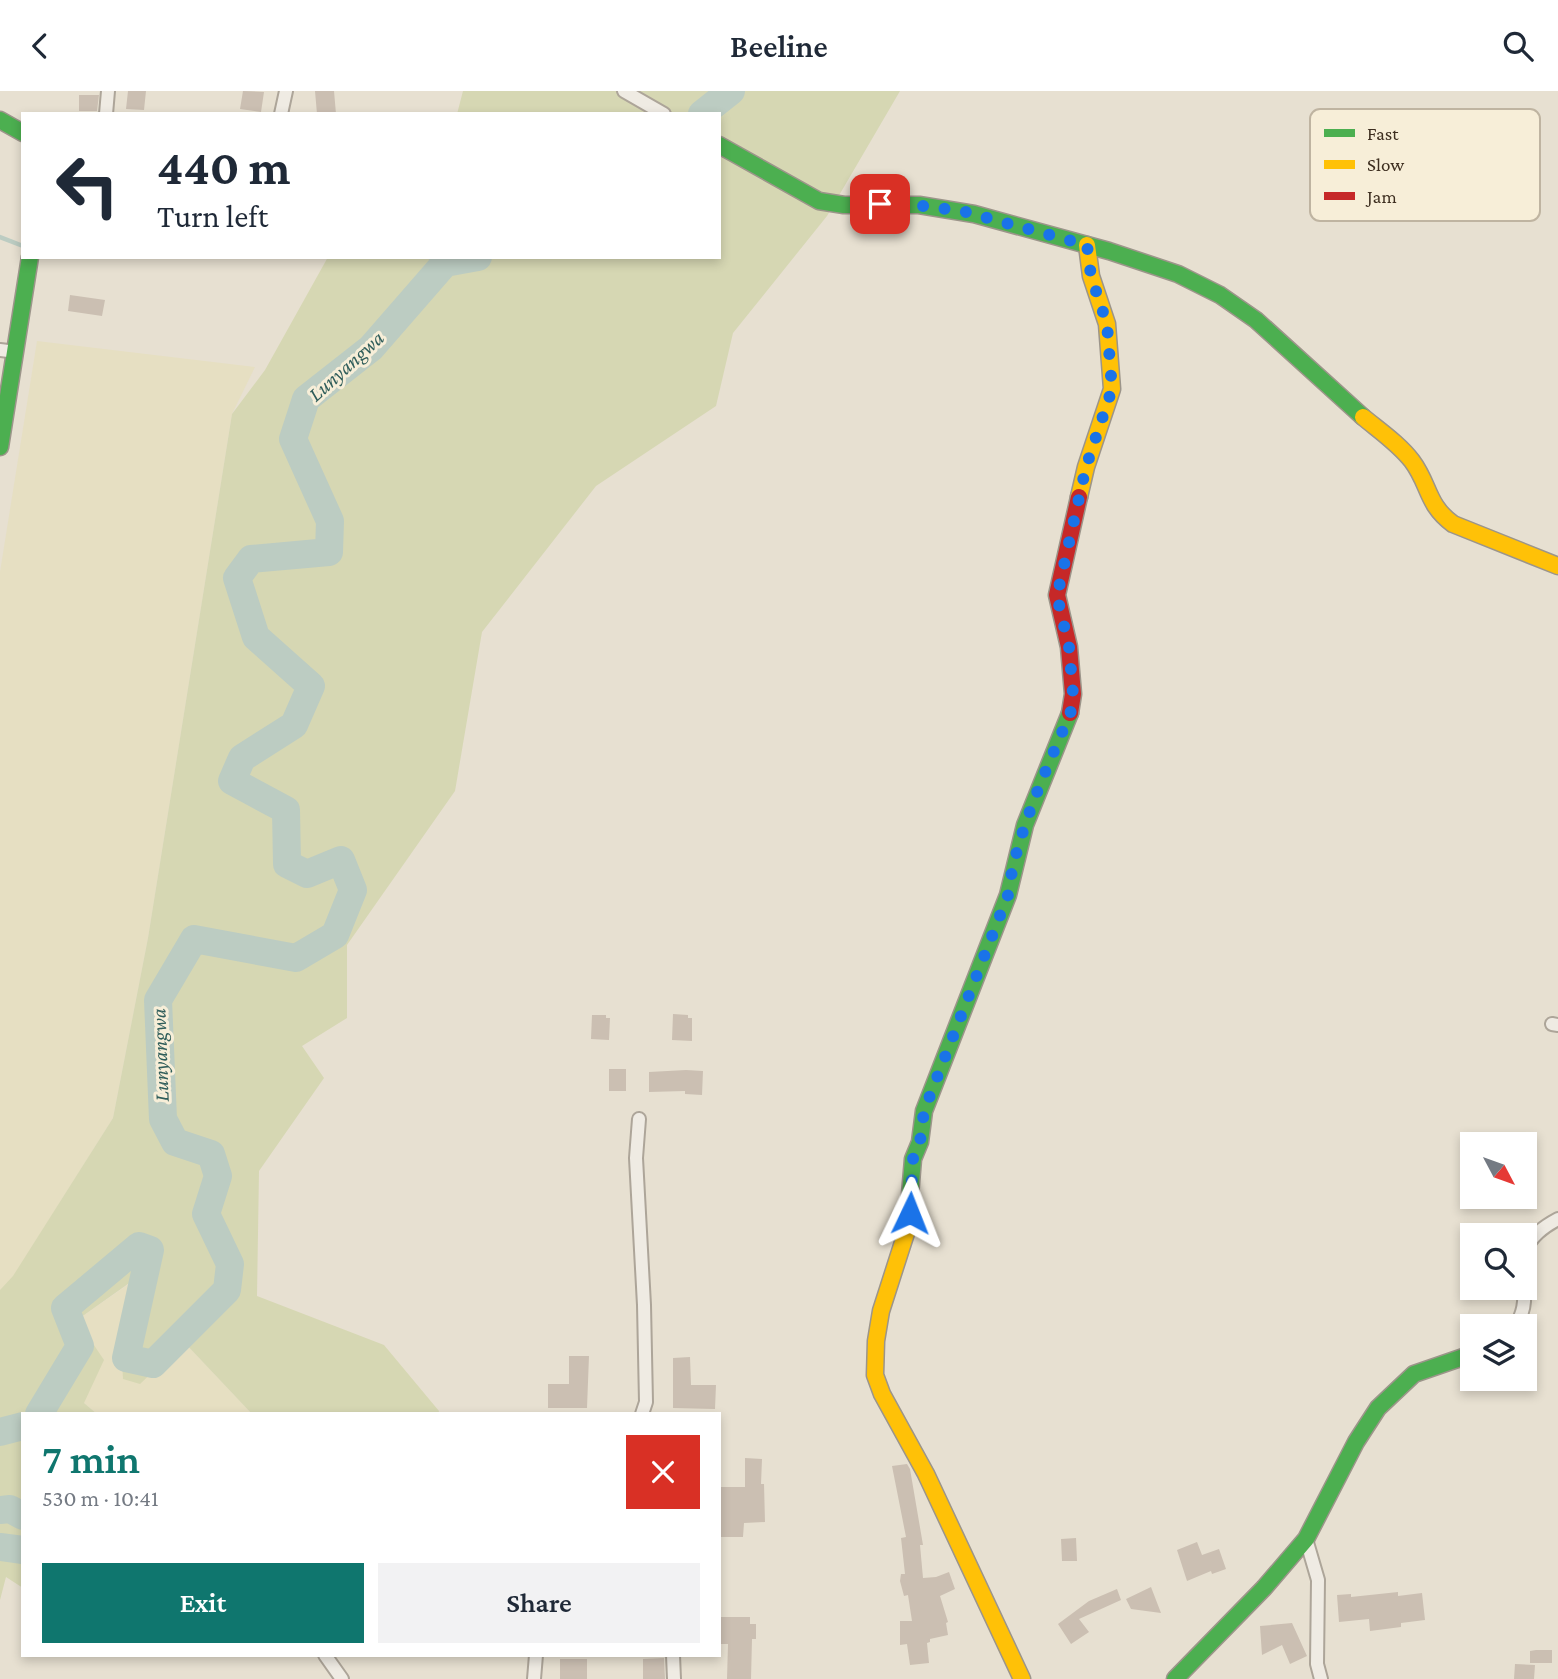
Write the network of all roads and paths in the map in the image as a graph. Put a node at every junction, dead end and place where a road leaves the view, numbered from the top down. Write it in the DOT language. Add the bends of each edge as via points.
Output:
graph roads {
  1 [pos="108,91"];
  2 [pos="286,91"];
  3 [pos="624,91"];
  4 [pos="106,112"];
  5 [pos="281,112"];
  6 [pos="661,112"];
  7 [pos="0,120"];
  8 [pos="21,132"];
  9 [pos="721,146"];
  10 [pos="1087,245"];
  11 [pos="30,259"];
  12 [pos="8,351"];
  13 [pos="0,447"];
  14 [pos="1558,566"];
  15 [pos="639,1119"];
  16 [pos="1558,1219"];
  17 [pos="1537,1233"];
  18 [pos="1460,1358"];
  19 [pos="643,1412"];
  20 [pos="1306,1539"];
  21 [pos="326,1657"];
  22 [pos="536,1657"];
  23 [pos="673,1657"];
  24 [pos="342,1679"];
  25 [pos="534,1679"];
  26 [pos="674,1679"];
  27 [pos="1022,1679"];
  28 [pos="1175,1679"];
  29 [pos="1321,1679"];
  1 -- 4 [label="street"];
  2 -- 5 [label="street"];
  3 -- 6 [label="street"];
  7 -- 8 [label="street"];
  9 -- 10 [label="street" via="826,203 962,211"];
  10 -- 14 [label="street" via="1156,266 1238,306 1401,450 1420,475 1438,515"];
  10 -- 27 [label="street" via="1091,276 1107,324 1112,389 1086,467 1057,596 1069,647 1071,711 1023,832 1008,895 924,1111 913,1159 906,1238 881,1311 874,1375"];
  11 -- 12 [label="street"];
  12 -- 13 [label="street"];
  15 -- 19 [label="street"];
  16 -- 17 [label="street"];
  18 -- 20 [label="street" via="1414,1374 1378,1408"];
  20 -- 28 [label="street"];
  20 -- 29 [label="street" via="1318,1586 1317,1664"];
  21 -- 24 [label="street"];
  22 -- 25 [label="street"];
  23 -- 26 [label="street"];
}
